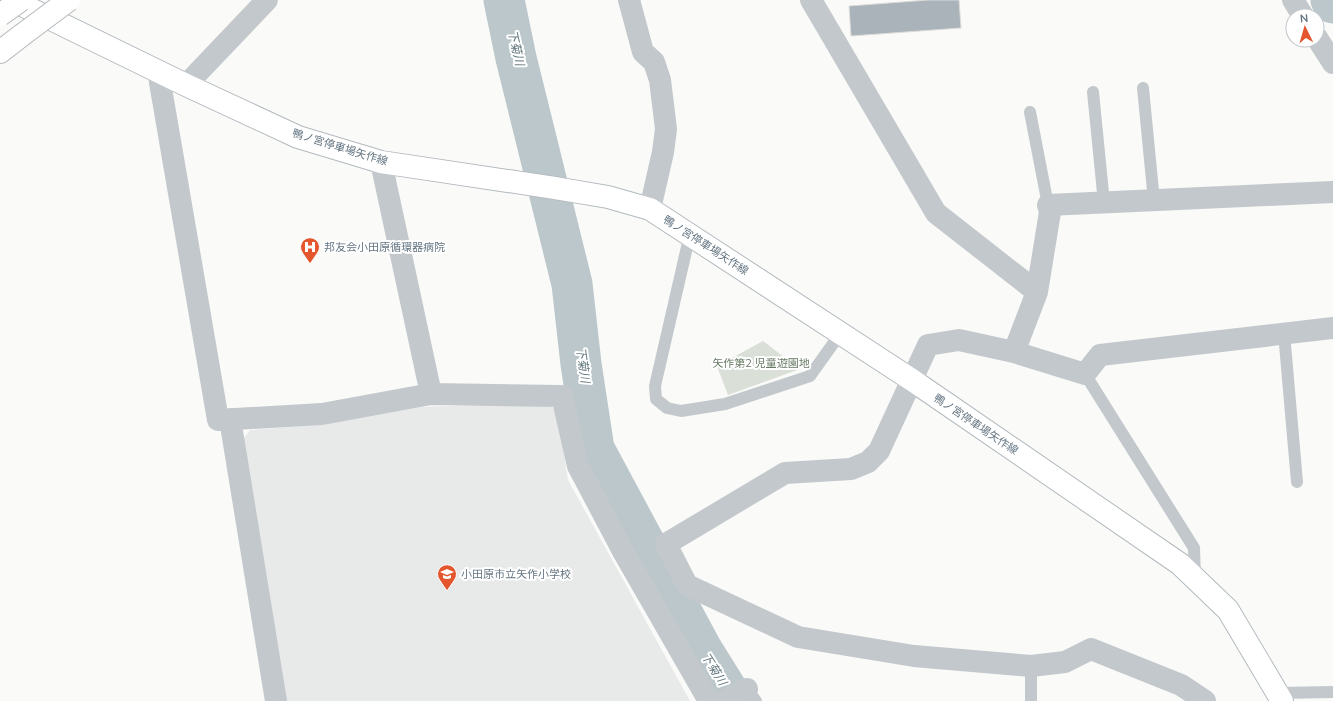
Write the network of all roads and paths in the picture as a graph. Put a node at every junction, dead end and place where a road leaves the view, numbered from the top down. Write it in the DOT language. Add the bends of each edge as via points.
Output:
graph roads {
  1 [pos="12,0"];
  2 [pos="21,0"];
  3 [pos="69,0"];
  4 [pos="267,0"];
  5 [pos="629,0"];
  6 [pos="812,0"];
  7 [pos="0,15"];
  8 [pos="1323,48"];
  9 [pos="0,52"];
  10 [pos="1333,63"];
  11 [pos="158,71"];
  12 [pos="186,85"];
  13 [pos="1144,88"];
  14 [pos="1093,92"];
  15 [pos="1030,112"];
  16 [pos="381,162"];
  17 [pos="1333,192"];
  18 [pos="1154,201"];
  19 [pos="1104,203"];
  20 [pos="1048,205"];
  21 [pos="650,209"];
  22 [pos="690,234"];
  23 [pos="1037,292"];
  24 [pos="1333,328"];
  25 [pos="1284,333"];
  26 [pos="840,334"];
  27 [pos="1014,352"];
  28 [pos="1085,374"];
  29 [pos="912,380"];
  30 [pos="431,394"];
  31 [pos="230,419"];
  32 [pos="1298,482"];
  33 [pos="1195,578"];
  34 [pos="1031,666"];
  35 [pos="1333,692"];
  36 [pos="752,695"];
  37 [pos="1279,698"];
  38 [pos="276,701"];
  39 [pos="709,701"];
  40 [pos="725,701"];
  41 [pos="1031,701"];
  42 [pos="1205,701"];
  1 -- 11 [label="main road, 鴨ノ宮停車場矢作線"];
  2 -- 7 [label="main road, bridge"];
  3 -- 9 [label="main road, bridge"];
  4 -- 12 [label="street"];
  5 -- 21 [label="street" via="643,52 654,62 660,80 666,129"];
  6 -- 23 [label="street" via="936,213"];
  8 -- 10 [label="street"];
  11 -- 12 [label="main road, 鴨ノ宮停車場矢作線"];
  11 -- 31 [label="street" via="218,420"];
  12 -- 16 [label="main road, 鴨ノ宮停車場矢作線" via="298,136"];
  13 -- 18 [label="lane"];
  14 -- 19 [label="lane"];
  15 -- 20 [label="lane"];
  16 -- 21 [label="main road, 鴨ノ宮停車場矢作線" via="534,184 608,197"];
  16 -- 30 [label="street"];
  17 -- 18 [label="street"];
  18 -- 19 [label="street"];
  19 -- 20 [label="street"];
  20 -- 23 [label="street" via="1050,212"];
  21 -- 22 [label="main road, 鴨ノ宮停車場矢作線"];
  22 -- 26 [label="main road, 鴨ノ宮停車場矢作線"];
  22 -- 26 [label="lane" via="655,386 656,399 667,408 682,411 725,404 810,376"];
  23 -- 27 [label="street"];
  24 -- 25 [label="street"];
  25 -- 28 [label="street" via="1100,355"];
  25 -- 32 [label="lane"];
  26 -- 29 [label="main road, 鴨ノ宮停車場矢作線"];
  27 -- 28 [label="street"];
  27 -- 29 [label="street" via="959,340 928,345"];
  28 -- 33 [label="lane" via="1194,548"];
  29 -- 33 [label="main road, 鴨ノ宮停車場矢作線" via="1180,564"];
  29 -- 34 [label="street" via="879,451 868,462 851,469 785,473 666,544 687,585 798,637 914,656"];
  30 -- 31 [label="street" via="322,414"];
  30 -- 39 [label="street" via="562,396 578,466 624,553"];
  31 -- 38 [label="street"];
  33 -- 37 [label="main road, 鴨ノ宮停車場矢作線" via="1228,610"];
  34 -- 41 [label="lane"];
  34 -- 42 [label="street" via="1064,662 1091,649 1181,685"];
  35 -- 37 [label="lane"];
  36 -- 40 [label="street"];
}
